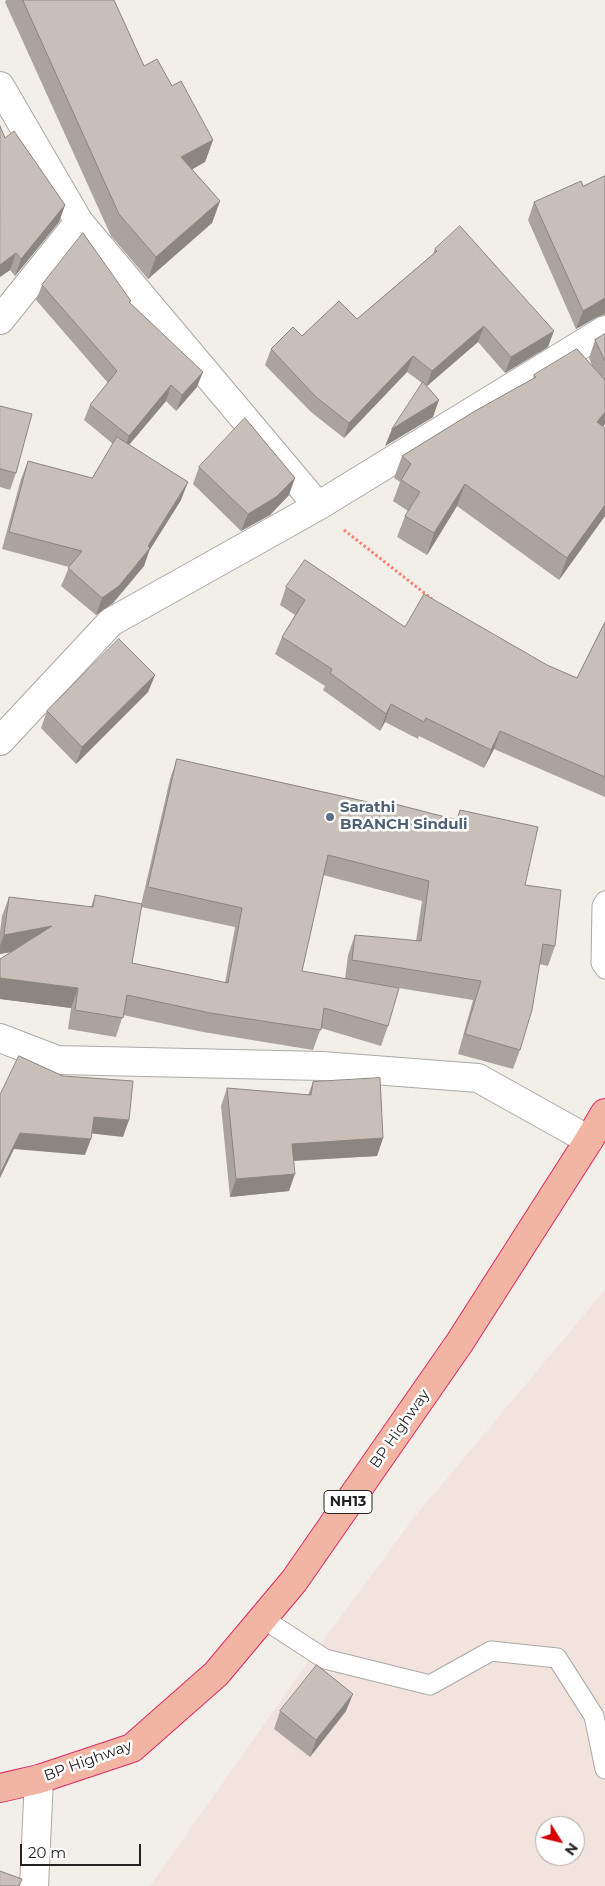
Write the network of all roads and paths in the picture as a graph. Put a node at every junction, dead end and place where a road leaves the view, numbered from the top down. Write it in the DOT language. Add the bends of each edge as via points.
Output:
graph roads {
  1 [pos="0,86"];
  2 [pos="79,222"];
  3 [pos="0,320"];
  4 [pos="605,330"];
  5 [pos="318,506"];
  6 [pos="438,604"];
  7 [pos="0,741"];
  8 [pos="605,901"];
  9 [pos="605,968"];
  10 [pos="0,1038"];
  11 [pos="605,1113"];
  12 [pos="589,1140"];
  13 [pos="262,1618"];
  14 [pos="605,1769"];
  15 [pos="39,1779"];
  16 [pos="0,1788"];
  17 [pos="34,1886"];
  1 -- 2 [label="street"];
  2 -- 3 [label="street"];
  2 -- 5 [label="street"];
  4 -- 5 [label="street"];
  5 -- 6 [label="path" via="337,525"];
  5 -- 7 [label="street" via="111,622"];
  8 -- 9 [label="lane" via="602,906 601,963"];
  10 -- 12 [label="street" via="57,1060 322,1066 478,1078"];
  11 -- 12 [label="highway, BP Highway / NH13"];
  12 -- 13 [label="highway, BP Highway / NH13" via="460,1342 294,1581"];
  13 -- 14 [label="lane" via="325,1659 430,1685 491,1651 557,1658 594,1716"];
  13 -- 15 [label="highway, BP Highway / NH13" via="216,1674 132,1748"];
  15 -- 16 [label="highway, BP Highway / NH13"];
  15 -- 17 [label="street"];
}
